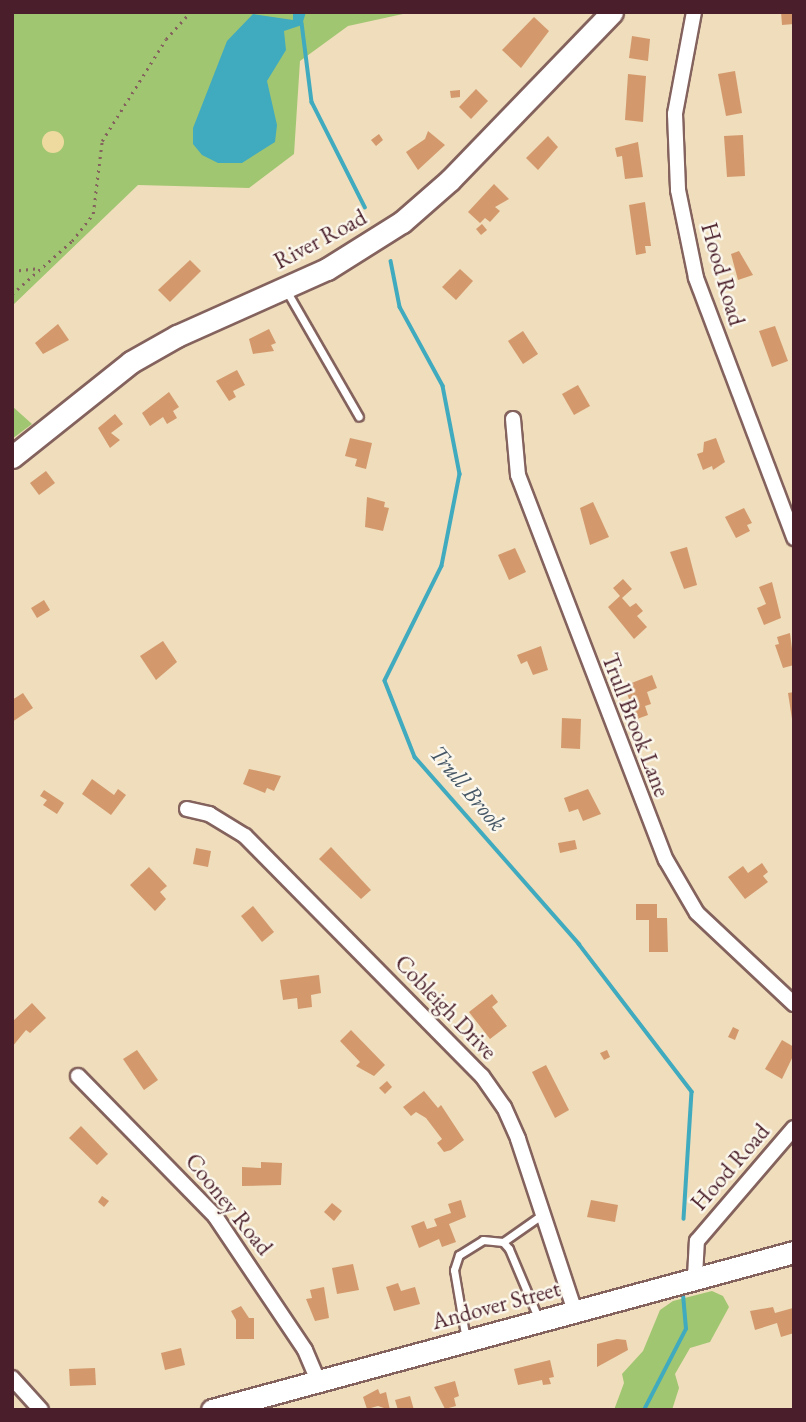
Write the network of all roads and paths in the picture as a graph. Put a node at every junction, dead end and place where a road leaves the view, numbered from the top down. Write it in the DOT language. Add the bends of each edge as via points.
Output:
graph roads {
  1 [pos="190,12"];
  2 [pos="612,12"];
  3 [pos="694,12"];
  4 [pos="40,268"];
  5 [pos="12,271"];
  6 [pos="285,289"];
  7 [pos="12,294"];
  8 [pos="359,417"];
  9 [pos="513,419"];
  10 [pos="12,457"];
  11 [pos="794,538"];
  12 [pos="187,809"];
  13 [pos="794,1004"];
  14 [pos="78,1076"];
  15 [pos="794,1128"];
  16 [pos="543,1214"];
  17 [pos="503,1242"];
  18 [pos="794,1252"];
  19 [pos="695,1277"];
  20 [pos="575,1311"];
  21 [pos="540,1321"];
  22 [pos="466,1340"];
  23 [pos="12,1378"];
  24 [pos="318,1381"];
  25 [pos="41,1410"];
  26 [pos="212,1410"];
  1 -- 4 [label="path" via="166,39 102,141 93,214 72,242"];
  2 -- 6 [label="main road, River Road" via="423,206 380,238"];
  3 -- 11 [label="street, Hood Road" via="675,114 678,190 696,278"];
  4 -- 5 [label="path"];
  4 -- 7 [label="path"];
  6 -- 8 [label="lane"];
  6 -- 10 [label="main road, River Road" via="177,336 131,362"];
  9 -- 13 [label="street, Trull Brook Lane" via="518,475 666,860 697,914"];
  12 -- 16 [label="street, Cobleigh Drive" via="209,814 245,836 482,1076 504,1107"];
  14 -- 24 [label="street, Cooney Road" via="215,1216 305,1350"];
  15 -- 19 [label="street, Hood Road" via="697,1241"];
  16 -- 17 [label="lane"];
  16 -- 20 [label="street, Cobleigh Drive"];
  17 -- 21 [label="lane" via="518,1263"];
  17 -- 22 [label="lane" via="483,1240 459,1255 454,1288"];
  18 -- 19 [label="main road, Andover Street"];
  19 -- 20 [label="main road, Andover Street"];
  20 -- 21 [label="main road, Andover Street"];
  21 -- 22 [label="main road, Andover Street"];
  22 -- 24 [label="main road, Andover Street"];
  23 -- 25 [label="street"];
  24 -- 26 [label="main road, Andover Street"];
}
